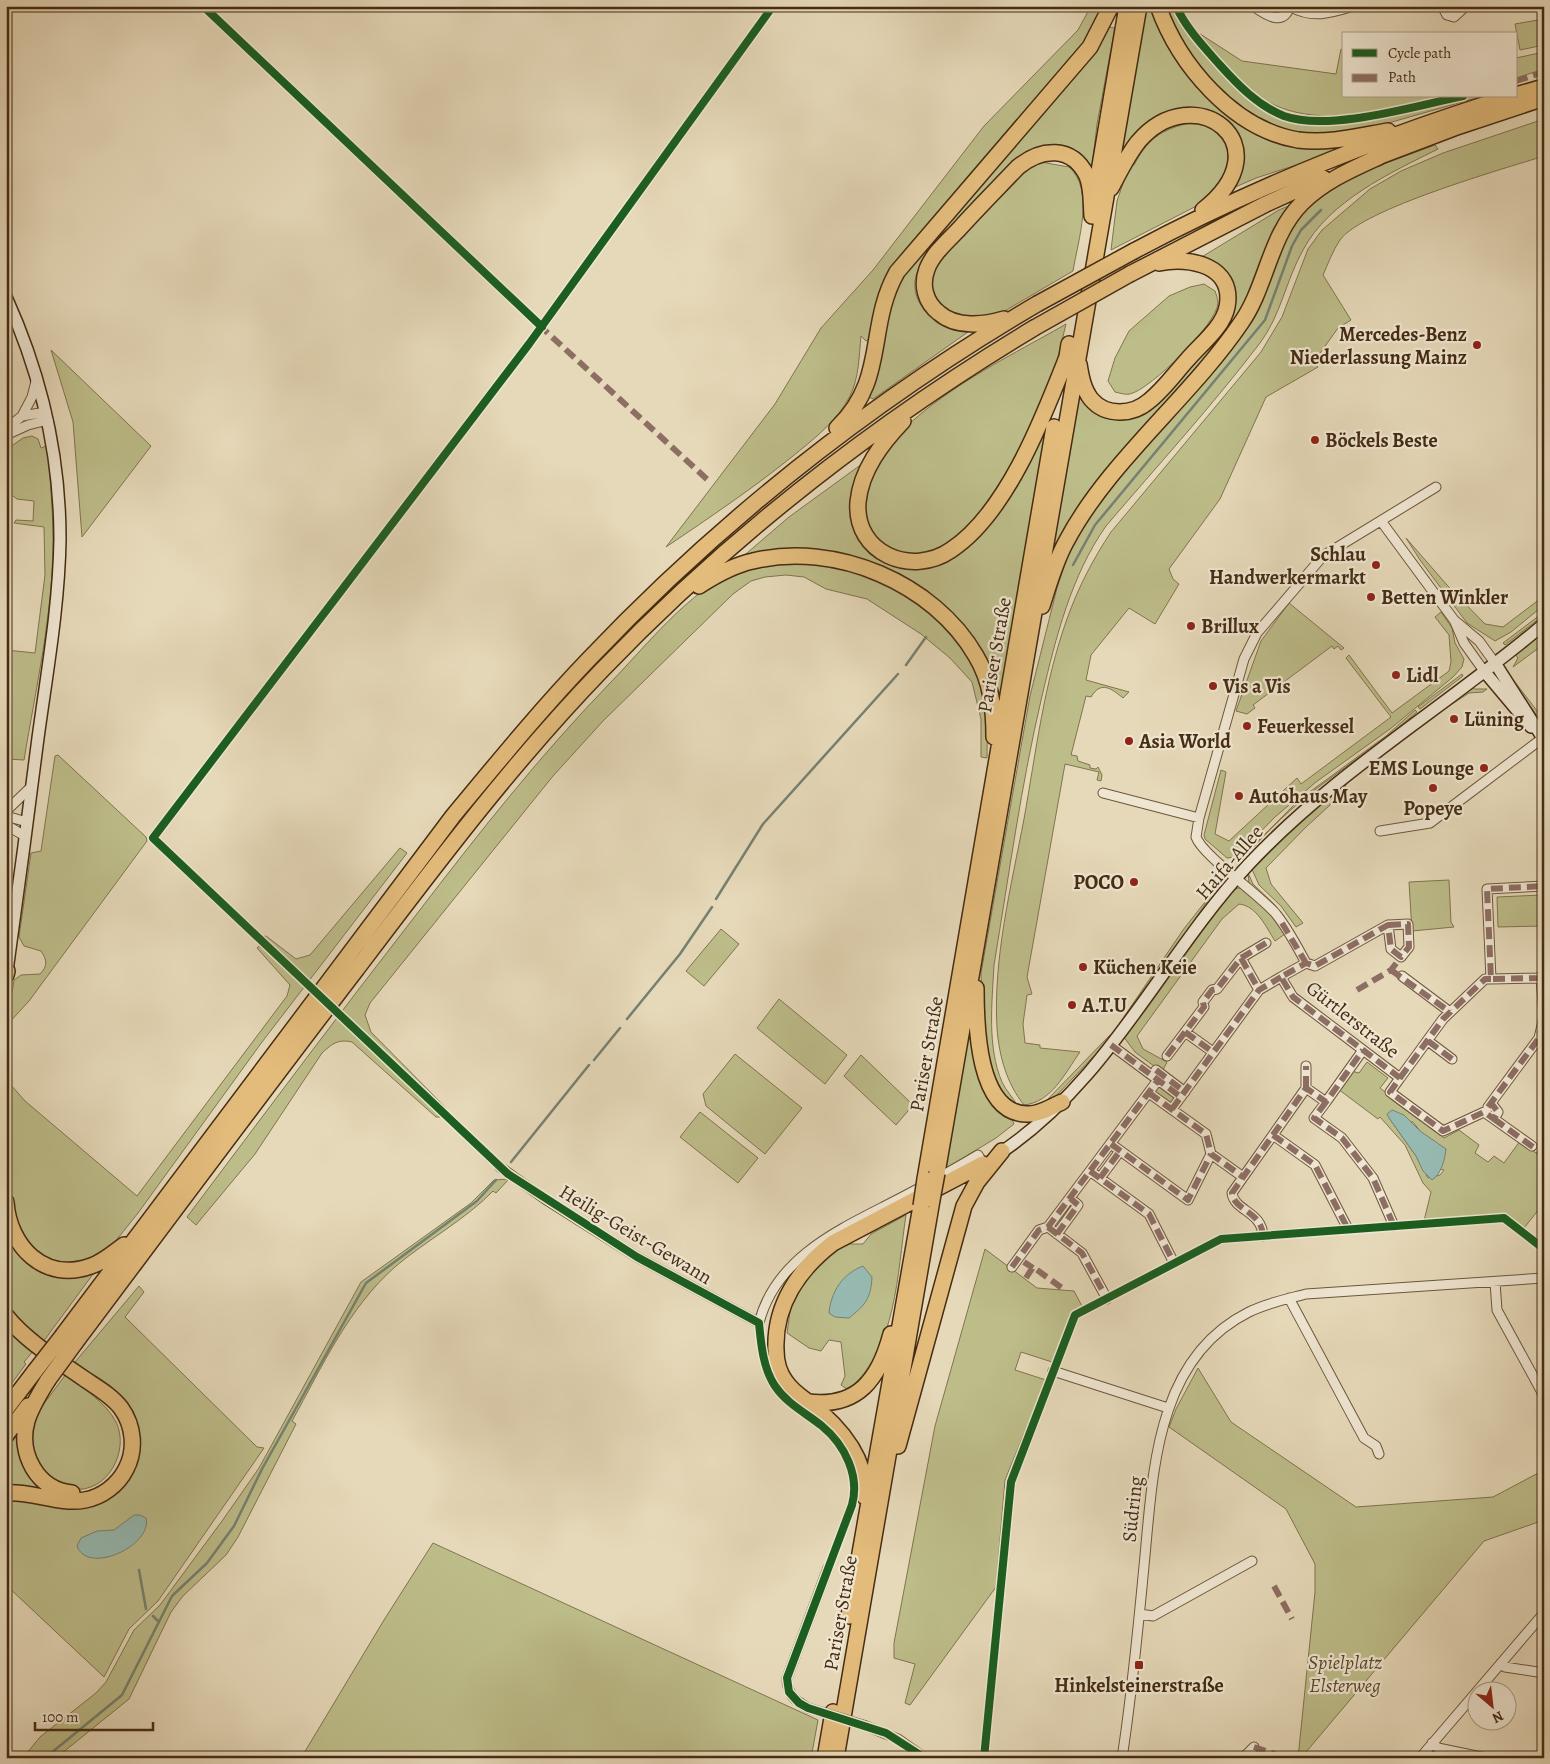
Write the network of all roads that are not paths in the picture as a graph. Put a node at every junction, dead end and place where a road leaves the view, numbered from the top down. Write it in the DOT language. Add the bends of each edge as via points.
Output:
graph roads {
  1 [pos="1111,6"];
  2 [pos="1127,6"];
  3 [pos="1138,6"];
  4 [pos="1158,6"];
  5 [pos="1253,6"];
  6 [pos="1354,6"];
  7 [pos="1442,6"];
  8 [pos="1466,6"];
  9 [pos="1290,7"];
  10 [pos="1544,86"];
  11 [pos="1518,94"];
  12 [pos="1506,98"];
  13 [pos="1544,98"];
  14 [pos="1427,125"];
  15 [pos="1383,155"];
  16 [pos="1105,198"];
  17 [pos="1092,216"];
  18 [pos="1184,225"];
  19 [pos="1134,272"];
  20 [pos="6,297"];
  21 [pos="1020,314"];
  22 [pos="1072,356"];
  23 [pos="37,375"];
  24 [pos="927,396"];
  25 [pos="22,416"];
  26 [pos="47,416"];
  27 [pos="6,429"];
  28 [pos="6,435"];
  29 [pos="778,484"];
  30 [pos="1436,487"];
  31 [pos="1381,521"];
  32 [pos="660,612"];
  33 [pos="1454,620"];
  34 [pos="1544,624"];
  35 [pos="1027,647"];
  36 [pos="1495,663"];
  37 [pos="1484,671"];
  38 [pos="1543,738"];
  39 [pos="994,779"];
  40 [pos="32,787"];
  41 [pos="1103,793"];
  42 [pos="6,811"];
  43 [pos="6,816"];
  44 [pos="1199,818"];
  45 [pos="27,822"];
  46 [pos="6,825"];
  47 [pos="1380,831"];
  48 [pos="25,836"];
  49 [pos="1237,877"];
  50 [pos="1544,886"];
  51 [pos="981,919"];
  52 [pos="1389,925"];
  53 [pos="1266,943"];
  54 [pos="1241,958"];
  55 [pos="1306,963"];
  56 [pos="7,971"];
  57 [pos="6,975"];
  58 [pos="1281,976"];
  59 [pos="1402,976"];
  60 [pos="1542,976"];
  61 [pos="1491,979"];
  62 [pos="1259,990"];
  63 [pos="1450,1012"];
  64 [pos="1185,1032"];
  65 [pos="1428,1041"];
  66 [pos="1111,1046"];
  67 [pos="1363,1050"];
  68 [pos="1213,1052"];
  69 [pos="1168,1056"];
  70 [pos="1452,1059"];
  71 [pos="1306,1066"];
  72 [pos="1157,1075"];
  73 [pos="1400,1078"];
  74 [pos="1306,1088"];
  75 [pos="1149,1092"];
  76 [pos="1183,1094"];
  77 [pos="1062,1102"];
  78 [pos="1326,1102"];
  79 [pos="1491,1103"];
  80 [pos="1172,1109"];
  81 [pos="1484,1112"];
  82 [pos="1494,1120"];
  83 [pos="1273,1135"];
  84 [pos="1111,1144"];
  85 [pos="1532,1146"];
  86 [pos="1002,1151"];
  87 [pos="1120,1151"];
  88 [pos="1211,1154"];
  89 [pos="983,1164"];
  90 [pos="500,1168"];
  91 [pos="1090,1171"];
  92 [pos="931,1176"];
  93 [pos="1243,1177"];
  94 [pos="1100,1178"];
  95 [pos="1070,1198"];
  96 [pos="6,1202"];
  97 [pos="926,1203"];
  98 [pos="1394,1226"];
  99 [pos="1048,1227"];
  100 [pos="1348,1229"];
  101 [pos="1057,1234"];
  102 [pos="137,1236"];
  103 [pos="1263,1236"];
  104 [pos="1174,1263"];
  105 [pos="1012,1266"];
  106 [pos="909,1271"];
  107 [pos="1544,1278"];
  108 [pos="1495,1282"];
  109 [pos="1289,1298"];
  110 [pos="1107,1299"];
  111 [pos="6,1316"];
  112 [pos="69,1339"];
  113 [pos="70,1369"];
  114 [pos="1053,1371"];
  115 [pos="41,1376"];
  116 [pos="1544,1396"];
  117 [pos="808,1402"];
  118 [pos="1168,1408"];
  119 [pos="6,1409"];
  120 [pos="6,1435"];
  121 [pos="1379,1454"];
  122 [pos="6,1493"];
  123 [pos="881,1500"];
  124 [pos="862,1542"];
  125 [pos="1252,1561"];
  126 [pos="828,1568"];
  127 [pos="1544,1613"];
  128 [pos="1140,1614"];
  129 [pos="1501,1663"];
  130 [pos="1544,1674"];
  131 [pos="1432,1743"];
  132 [pos="1254,1747"];
  133 [pos="825,1758"];
  134 [pos="836,1758"];
  135 [pos="926,1758"];
  136 [pos="1122,1758"];
  137 [pos="1243,1758"];
  138 [pos="1420,1758"];
  139 [pos="1486,1758"];
  1 -- 29 [label="highway" via="1090,47 897,272 883,305 871,375 856,406 839,427"];
  2 -- 17 [label="highway"];
  3 -- 16 [label="highway"];
  4 -- 14 [label="highway" via="1172,38 1201,78 1239,115 1260,128 1300,140 1325,141"];
  5 -- 9 [label="street" via="1275,18 1284,15"];
  6 -- 9 [label="street" via="1317,15"];
  7 -- 8 [label="street" via="1447,15 1454,17"];
  10 -- 11 [label="highway"];
  12 -- 14 [label="highway"];
  13 -- 15 [label="highway"];
  14 -- 18 [label="highway" via="1282,180"];
  15 -- 19 [label="highway" via="1266,204"];
  15 -- 35 [label="highway" via="1321,186 1292,215 1276,242 1252,306 1240,325 1077,523 1055,566"];
  16 -- 18 [label="highway" via="1132,152 1148,133 1180,117 1210,117 1224,126 1234,142 1235,165 1224,190"];
  16 -- 22 [label="highway"];
  17 -- 21 [label="highway" via="1088,181 1080,167 1059,153 1045,152 1027,159 1018,167 931,260 925,275 924,292 934,310 943,317 962,323 984,324"];
  17 -- 22 [label="highway"];
  18 -- 21 [label="highway, bridge"];
  19 -- 22 [label="highway" via="1168,261 1210,267 1225,283 1228,299 1224,315 1157,393 1133,410 1113,412 1090,399"];
  19 -- 24 [label="highway, bridge" via="1034,328"];
  20 -- 23 [label="street"];
  21 -- 29 [label="highway" via="891,398"];
  22 -- 24 [label="highway" via="1022,461 982,521 951,551 937,558 912,562 882,553 868,540 860,523 858,502 862,483 874,457 894,430"];
  22 -- 35 [label="highway"];
  22 -- 39 [label="highway, Pariser Straße"];
  23 -- 25 [label="street" via="32,397"];
  23 -- 26 [label="street"];
  24 -- 32 [label="highway" via="832,464 766,517"];
  25 -- 26 [label="street"];
  25 -- 27 [label="street"];
  26 -- 28 [label="street"];
  26 -- 40 [label="street" via="58,487 60,541"];
  29 -- 102 [label="highway" via="644,603 532,722 453,816"];
  30 -- 31 [label="street, Gürtlerstraße"];
  31 -- 33 [label="street"];
  31 -- 44 [label="street, Gürtlerstraße" via="1323,556 1249,646"];
  32 -- 39 [label="highway" via="712,577 766,558 816,556 884,575 929,604 963,637 976,657 992,697"];
  32 -- 112 [label="highway" via="604,668 518,764"];
  33 -- 36 [label="street" via="1479,641"];
  33 -- 37 [label="street" via="1464,644"];
  34 -- 36 [label="street, Haifa-Allee"];
  35 -- 51 [label="highway, Pariser Straße"];
  36 -- 37 [label="street, Haifa-Allee"];
  36 -- 38 [label="street"];
  37 -- 38 [label="street" via="1520,716"];
  37 -- 49 [label="street, Haifa-Allee" via="1324,792"];
  38 -- 47 [label="street" via="1430,823"];
  39 -- 92 [label="highway, Pariser Straße"];
  40 -- 42 [label="street"];
  40 -- 45 [label="street"];
  41 -- 44 [label="street"];
  43 -- 45 [label="street"];
  44 -- 49 [label="street, Gürtlerstraße" via="1196,833 1200,844"];
  45 -- 48 [label="street"];
  46 -- 48 [label="street"];
  48 -- 56 [label="street"];
  49 -- 55 [label="street, Gürtlerstraße" via="1275,914"];
  49 -- 66 [label="street, Haifa-Allee"];
  50 -- 61 [label="street" via="1487,889"];
  51 -- 77 [label="highway" via="976,1003 981,1047 991,1090 1002,1105 1022,1114 1036,1113"];
  51 -- 92 [label="highway, Pariser Straße"];
  52 -- 55 [label="street, Gürtlerstraße" via="1315,966"];
  53 -- 54 [label="street"];
  54 -- 62 [label="street"];
  54 -- 64 [label="street" via="1217,989 1207,996 1204,1007"];
  55 -- 58 [label="street, Gürtlerstraße"];
  56 -- 57 [label="highway"];
  58 -- 62 [label="street"];
  58 -- 67 [label="street, Gürtlerstraße" via="1293,997"];
  59 -- 63 [label="street"];
  60 -- 61 [label="street"];
  60 -- 79 [label="street, Gürtlerstraße" via="1544,1017 1539,1038"];
  61 -- 63 [label="street" via="1485,979"];
  62 -- 68 [label="street"];
  63 -- 65 [label="street"];
  64 -- 68 [label="street"];
  64 -- 69 [label="street"];
  65 -- 70 [label="street"];
  65 -- 73 [label="street"];
  66 -- 72 [label="street"];
  66 -- 77 [label="street, Haifa-Allee"];
  67 -- 73 [label="street, Gürtlerstraße"];
  67 -- 78 [label="street"];
  68 -- 76 [label="street"];
  71 -- 74 [label="street"];
  72 -- 75 [label="street"];
  72 -- 76 [label="street"];
  73 -- 81 [label="street, Gürtlerstraße" via="1390,1092 1443,1131"];
  74 -- 78 [label="street"];
  74 -- 83 [label="street"];
  75 -- 80 [label="street"];
  75 -- 84 [label="street"];
  76 -- 80 [label="street"];
  77 -- 86 [label="street, Haifa-Allee"];
  78 -- 98 [label="street" via="1314,1118 1342,1138 1373,1178"];
  79 -- 81 [label="street, Gürtlerstraße"];
  79 -- 82 [label="street" via="1498,1112"];
  80 -- 88 [label="street" via="1206,1134"];
  81 -- 82 [label="street"];
  82 -- 85 [label="street"];
  83 -- 93 [label="street"];
  83 -- 100 [label="street" via="1315,1165"];
  84 -- 87 [label="street"];
  84 -- 91 [label="street"];
  86 -- 89 [label="street, Haifa-Allee"];
  86 -- 123 [label="highway" via="977,1182 964,1206"];
  87 -- 88 [label="street" via="1188,1200"];
  87 -- 94 [label="street"];
  88 -- 93 [label="street"];
  89 -- 90 [label="street, Heilig-Geist-Gewann" via="978,1155 822,1240 794,1262 778,1281 766,1301 759,1323 636,1257"];
  89 -- 117 [label="highway" via="833,1243 797,1278 777,1323 776,1356 786,1382"];
  91 -- 94 [label="street"];
  91 -- 95 [label="street"];
  92 -- 97 [label="highway, Pariser Straße, bridge"];
  93 -- 103 [label="street" via="1232,1194 1233,1199 1256,1216"];
  94 -- 104 [label="street" via="1149,1214"];
  95 -- 99 [label="street"];
  95 -- 101 [label="street" via="1078,1205"];
  96 -- 102 [label="highway" via="11,1229 20,1246 34,1259 52,1267 72,1270 91,1266"];
  97 -- 106 [label="highway, Pariser Straße"];
  97 -- 123 [label="highway, Pariser Straße"];
  99 -- 101 [label="street"];
  99 -- 105 [label="street" via="1039,1230"];
  101 -- 110 [label="street" via="1082,1253"];
  102 -- 112 [label="highway"];
  106 -- 117 [label="highway" via="884,1353 867,1384 859,1393 843,1401"];
  106 -- 124 [label="highway, Pariser Straße"];
  107 -- 108 [label="street, Südring"];
  108 -- 109 [label="street, Südring" via="1306,1294"];
  108 -- 116 [label="street" via="1497,1310"];
  109 -- 118 [label="street, Südring" via="1248,1313 1217,1335 1189,1367"];
  109 -- 121 [label="street" via="1364,1438 1376,1446"];
  111 -- 113 [label="highway" via="26,1336"];
  112 -- 115 [label="highway, bridge"];
  113 -- 115 [label="highway" via="110,1405 123,1432 124,1449 119,1466 109,1480 94,1489 68,1492 52,1487 38,1476 29,1460 24,1441"];
  113 -- 122 [label="highway" via="107,1394 125,1414 132,1448 124,1474 111,1488 86,1500 68,1501"];
  114 -- 118 [label="street"];
  115 -- 119 [label="highway"];
  115 -- 120 [label="highway"];
  117 -- 124 [label="highway" via="841,1433 861,1468 865,1493"];
  118 -- 128 [label="street, Südring" via="1157,1447"];
  123 -- 134 [label="highway, Pariser Straße"];
  124 -- 133 [label="highway, Pariser Straße"];
  125 -- 128 [label="street" via="1153,1616"];
  126 -- 135 [label="street, bridge" via="787,1678 792,1698 808,1708 898,1739"];
  127 -- 129 [label="street"];
  128 -- 136 [label="street, Südring"];
  129 -- 130 [label="street" via="1506,1667"];
  129 -- 131 [label="street"];
  131 -- 138 [label="street"];
  131 -- 139 [label="street" via="1438,1748"];
  132 -- 137 [label="street"];
}
